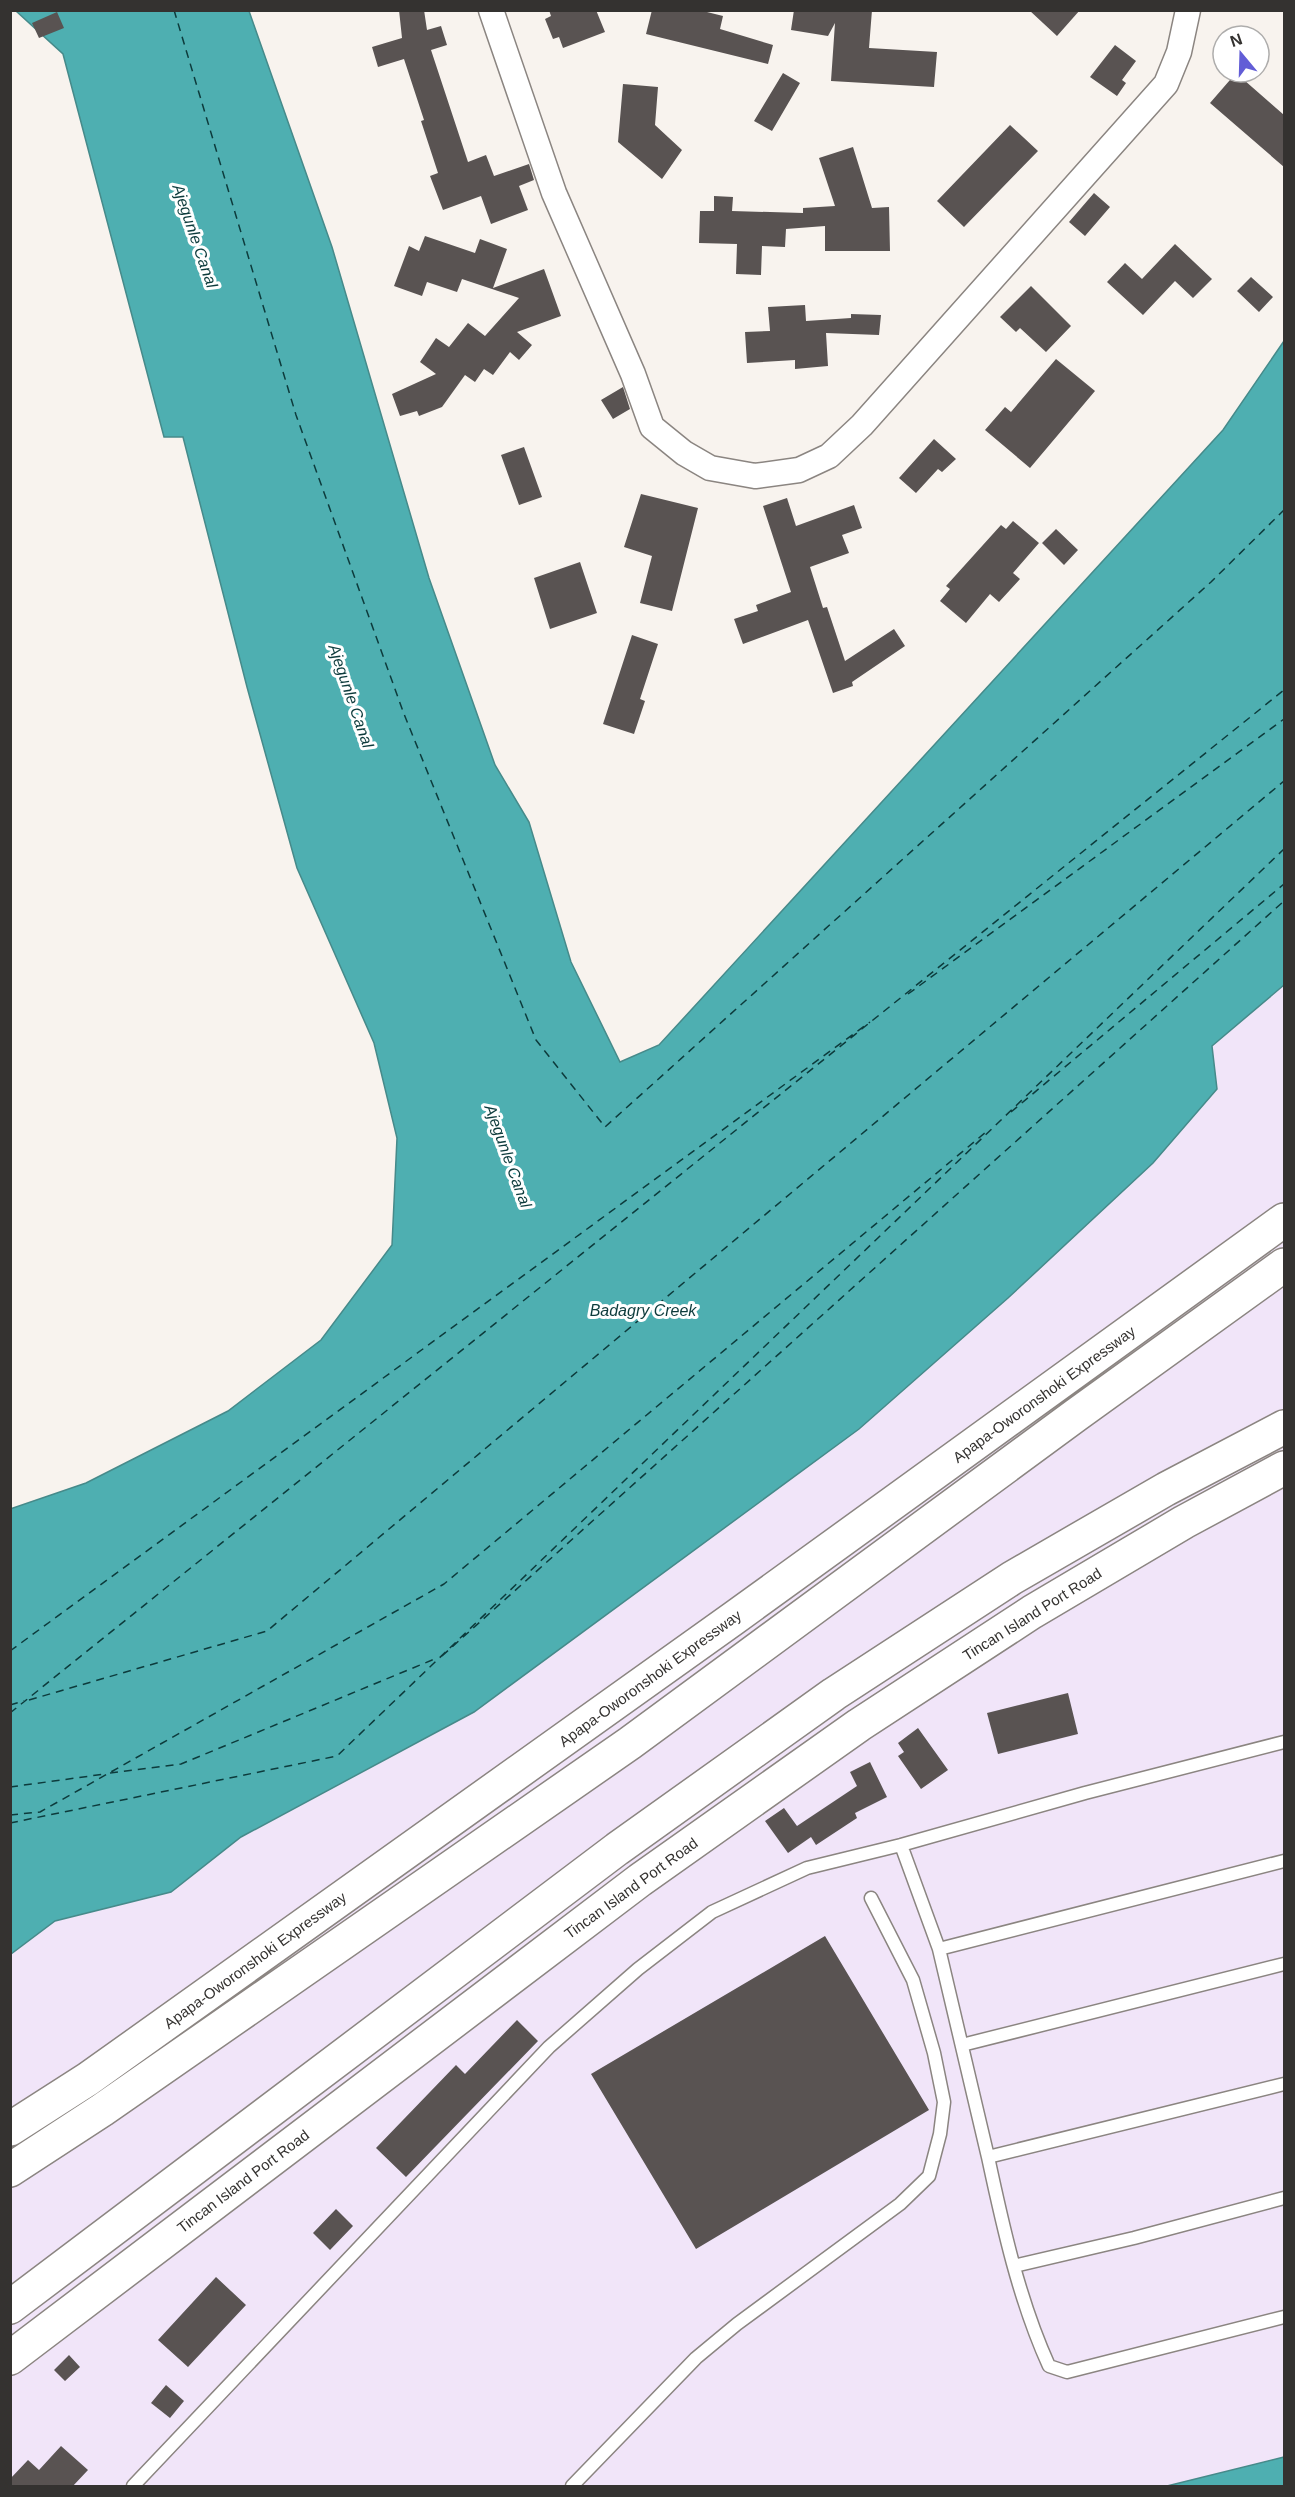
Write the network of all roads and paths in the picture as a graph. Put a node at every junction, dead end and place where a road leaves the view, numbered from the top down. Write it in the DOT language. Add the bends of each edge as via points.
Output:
graph roads {
  1 [pos="491,10"];
  2 [pos="1188,10"];
  3 [pos="1284,1220"];
  4 [pos="1284,1265"];
  5 [pos="1284,1427"];
  6 [pos="1284,1468"];
  7 [pos="1284,1742"];
  8 [pos="901,1845"];
  9 [pos="1284,1861"];
  10 [pos="871,1898"];
  11 [pos="939,1949"];
  12 [pos="1284,1964"];
  13 [pos="962,2045"];
  14 [pos="1284,2084"];
  15 [pos="10,2129"];
  16 [pos="988,2157"];
  17 [pos="10,2170"];
  18 [pos="1284,2198"];
  19 [pos="1014,2266"];
  20 [pos="10,2307"];
  21 [pos="1284,2317"];
  22 [pos="10,2358"];
  23 [pos="133,2487"];
  24 [pos="572,2487"];
  1 -- 2 [label="street" via="554,193 652,427 710,468 755,476 799,470 830,456 862,425 1166,84 1179,52"];
  3 -- 15 [label="main road, Apapa-Oworonshoki Expressway" via="97,2073"];
  4 -- 17 [label="main road" via="630,1743"];
  5 -- 20 [label="main road" via="1166,1489 1012,1578 834,1694 617,1849"];
  6 -- 22 [label="main road, Tincan Island Port Road" via="1032,1612 859,1725 640,1880"];
  7 -- 8 [label="lane"];
  8 -- 11 [label="lane"];
  8 -- 23 [label="lane" via="807,1868 722,1907 638,1969 549,2047"];
  9 -- 11 [label="lane"];
  10 -- 24 [label="lane" via="913,1980 934,2052 944,2102 929,2176 900,2204 696,2358"];
  11 -- 13 [label="lane"];
  12 -- 13 [label="lane"];
  13 -- 16 [label="lane"];
  14 -- 16 [label="lane"];
  16 -- 19 [label="lane"];
  18 -- 19 [label="lane"];
  19 -- 21 [label="lane" via="1049,2366 1067,2372"];
}
